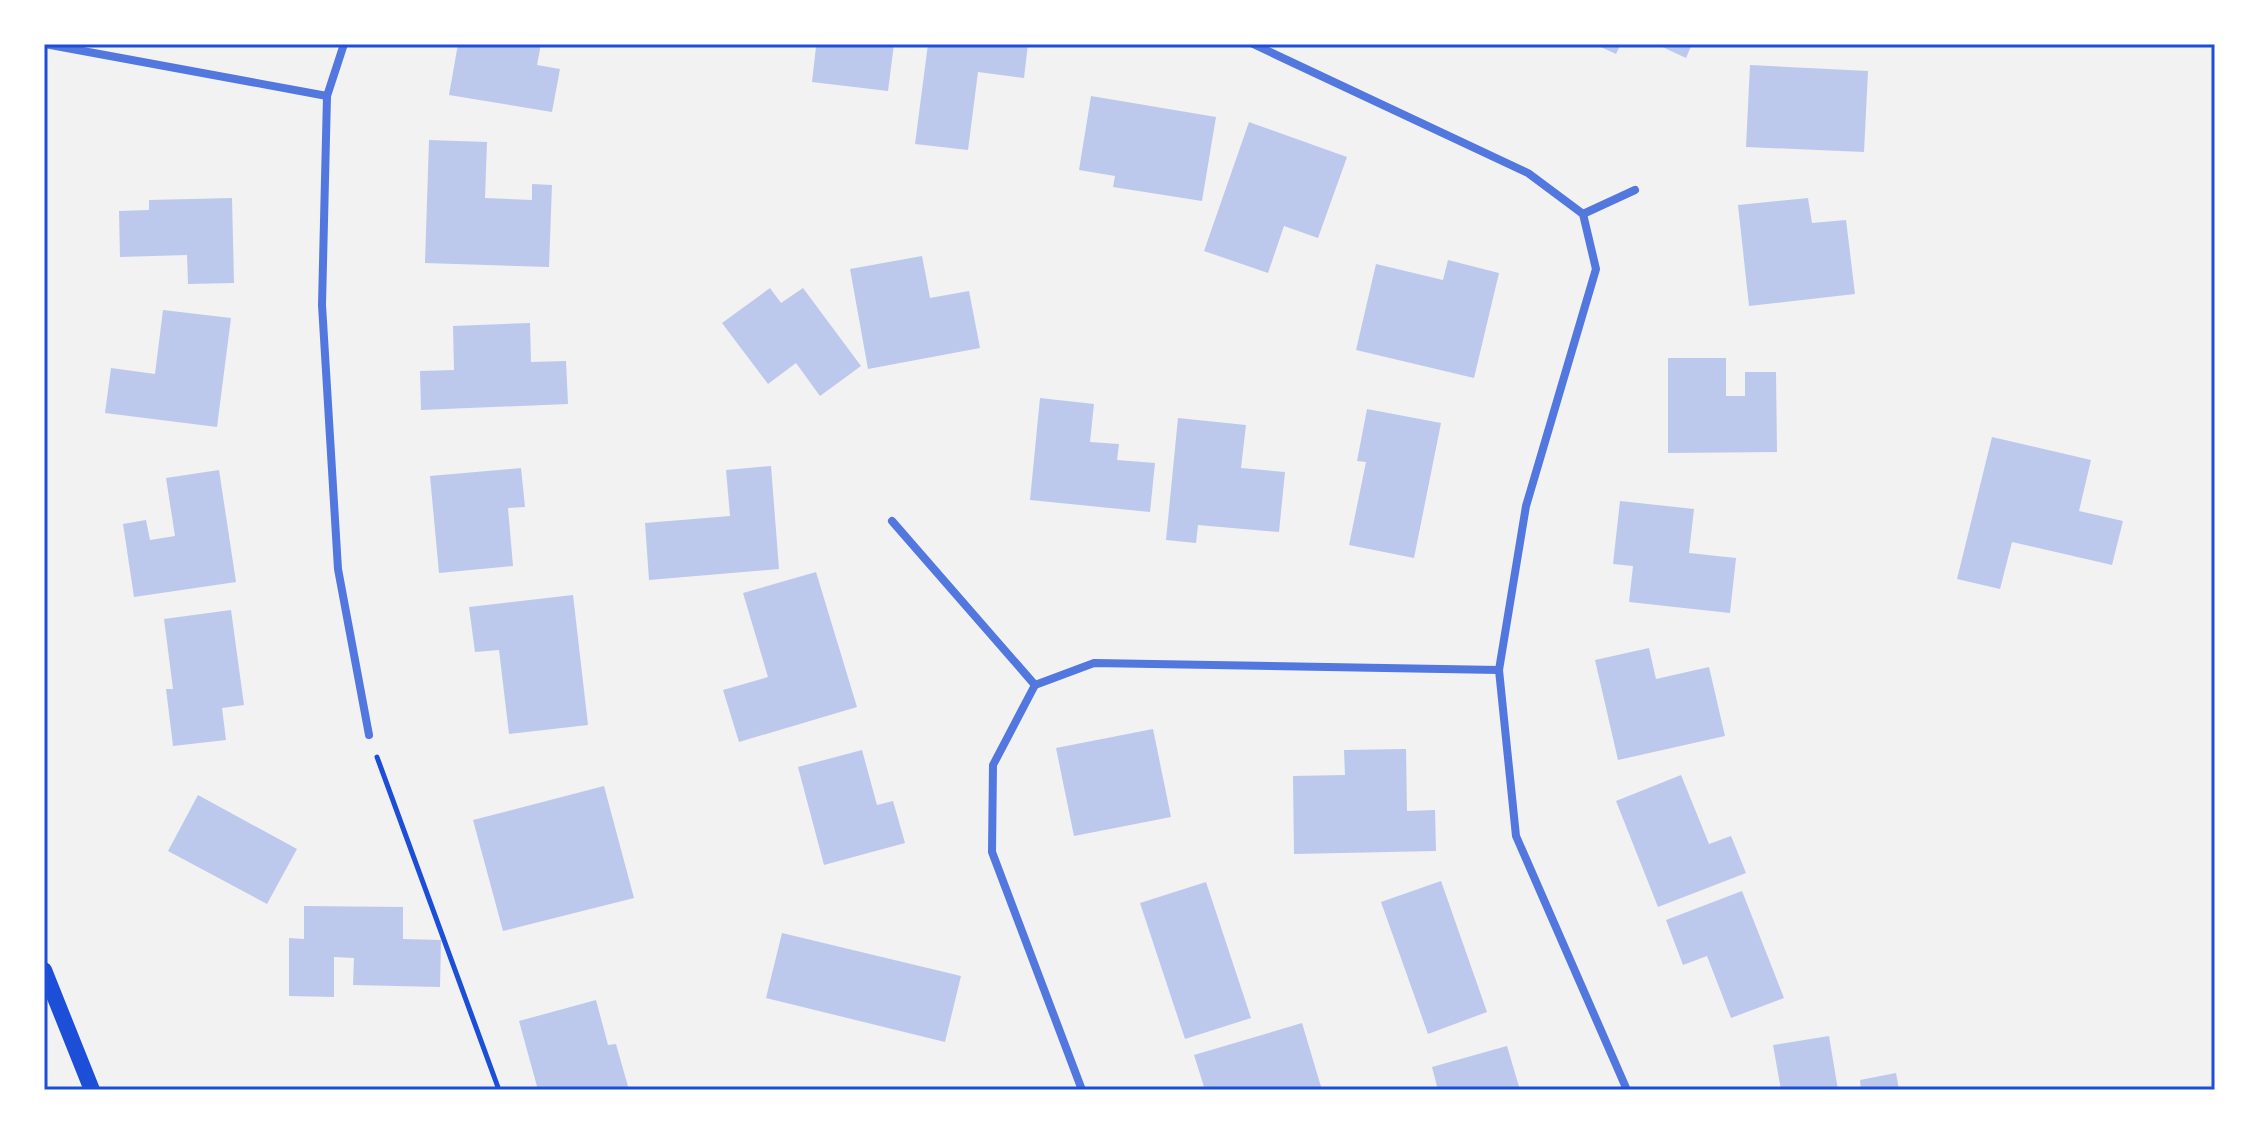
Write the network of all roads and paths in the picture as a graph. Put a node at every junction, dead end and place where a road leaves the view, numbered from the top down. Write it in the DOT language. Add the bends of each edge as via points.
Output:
graph roads {
  1 [pos="45,44"];
  2 [pos="344,44"];
  3 [pos="1253,44"];
  4 [pos="327,96"];
  5 [pos="1635,190"];
  6 [pos="1583,214"];
  7 [pos="892,521"];
  8 [pos="1499,670"];
  9 [pos="1035,685"];
  10 [pos="369,735"];
  11 [pos="44,970"];
  12 [pos="92,1090"];
  13 [pos="499,1090"];
  14 [pos="1082,1090"];
  15 [pos="1627,1090"];
  1 -- 4 [label="street"];
  2 -- 4 [label="street"];
  3 -- 6 [label="street" via="1528,173"];
  4 -- 10 [label="street" via="322,305 338,569"];
  5 -- 6 [label="street"];
  6 -- 8 [label="street" via="1596,269 1526,506"];
  7 -- 9 [label="street"];
  8 -- 9 [label="street" via="1094,663"];
  8 -- 15 [label="street" via="1516,836"];
  9 -- 14 [label="street" via="993,765 992,852"];
  10 -- 13 [label="path"];
  11 -- 12 [label="main road"];
}
